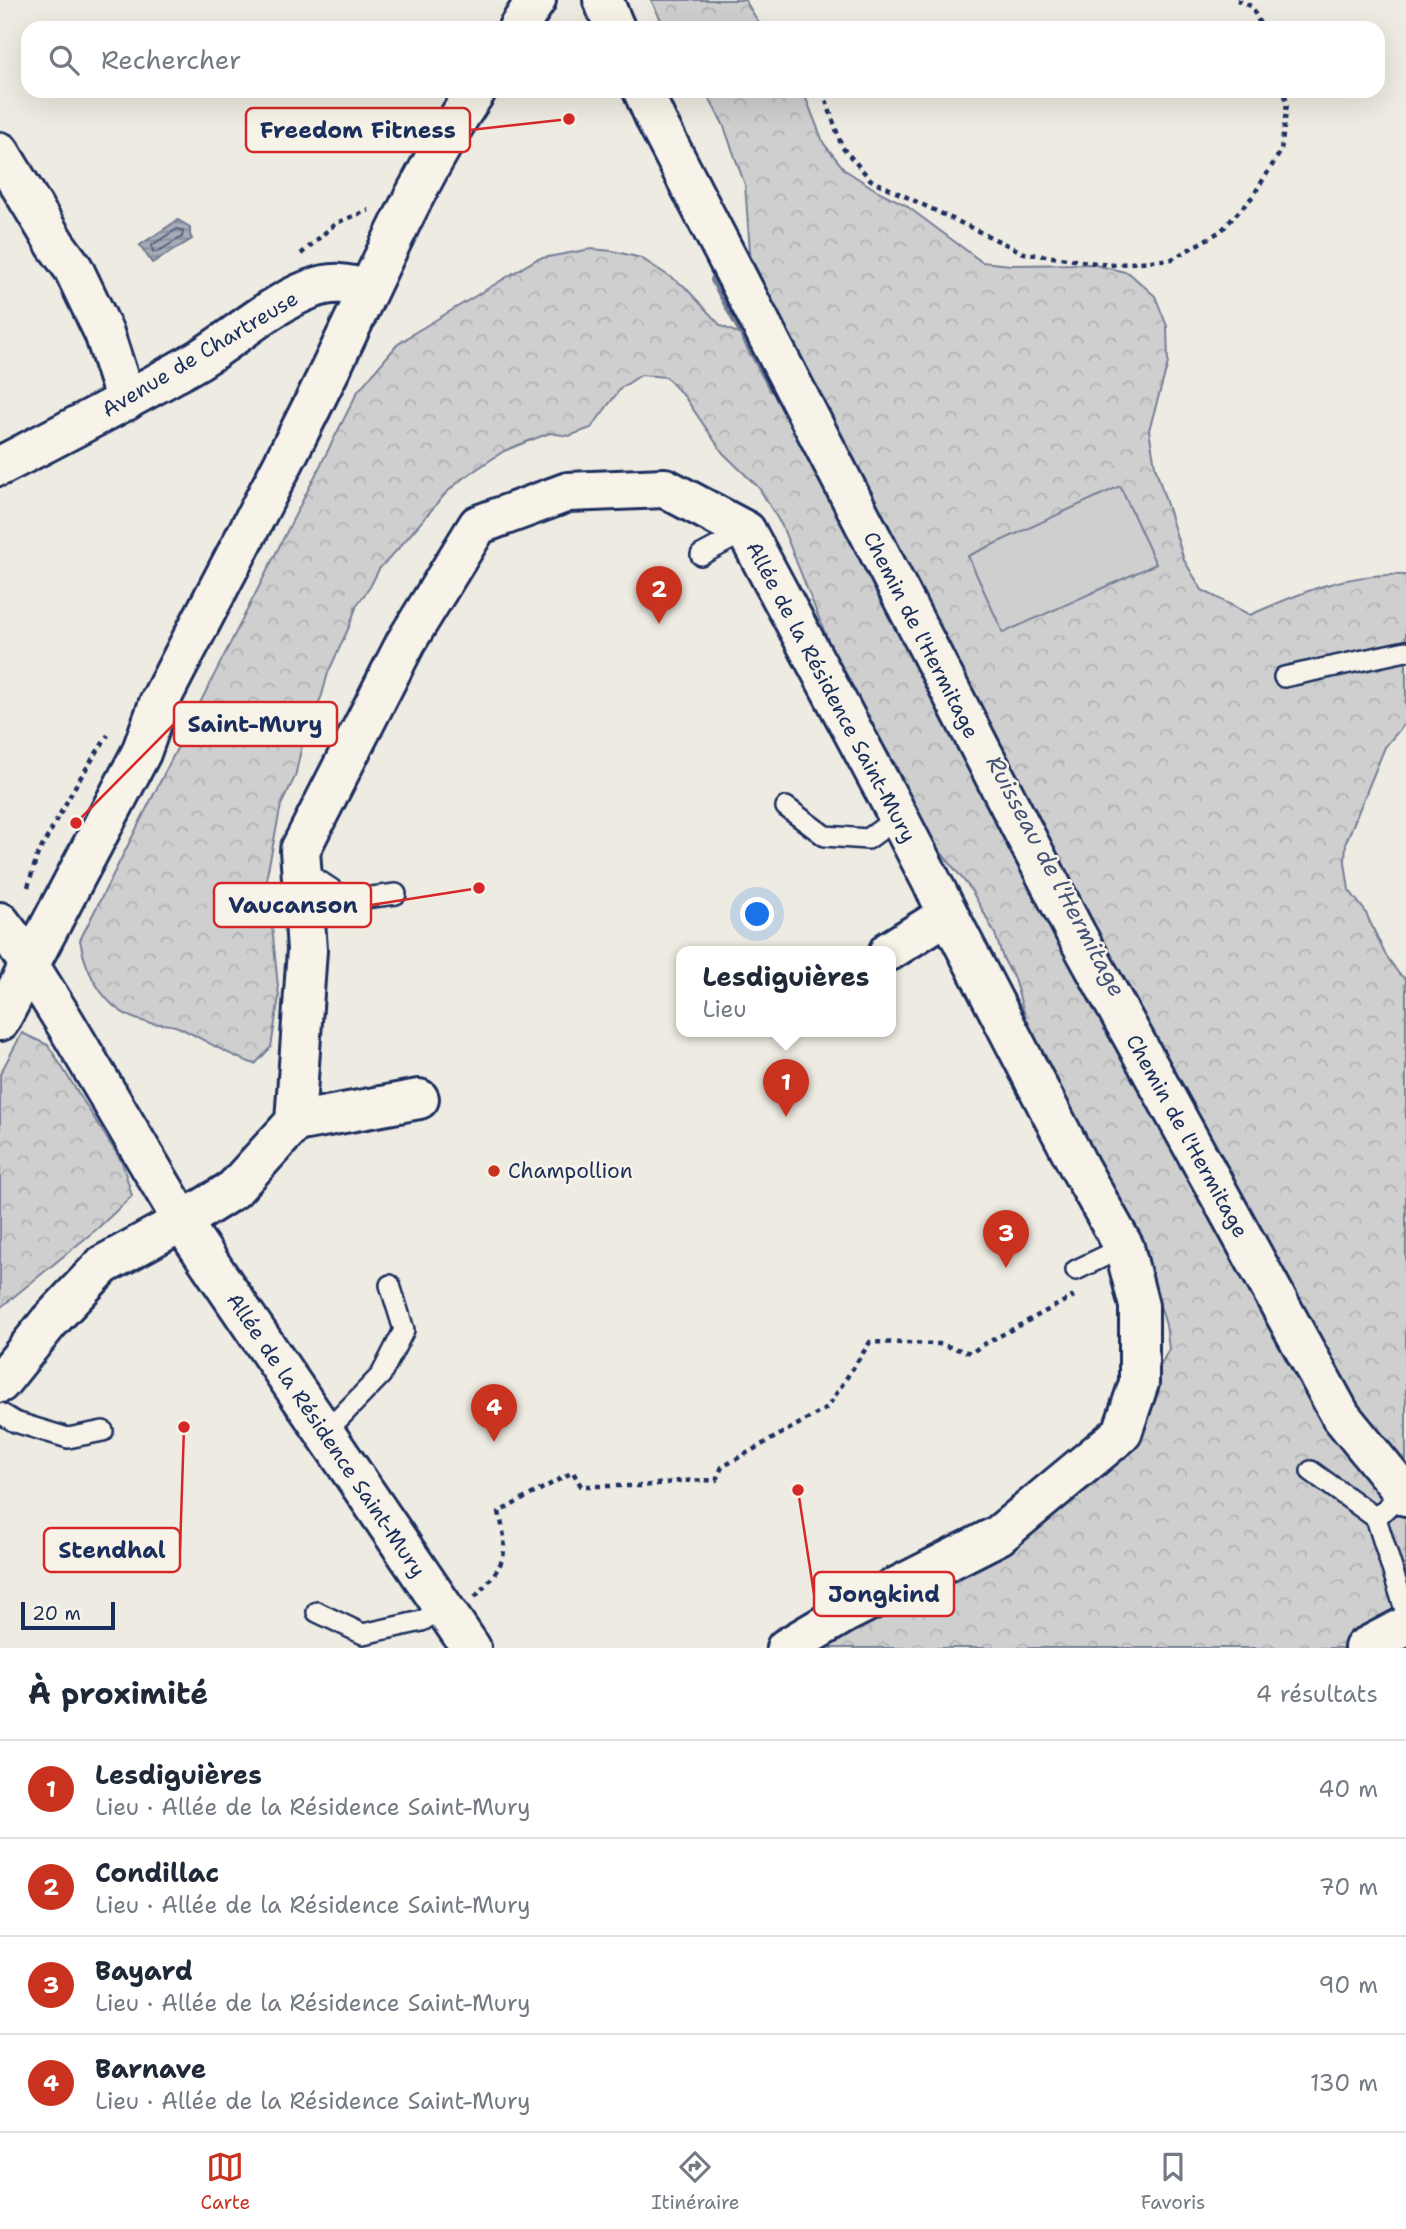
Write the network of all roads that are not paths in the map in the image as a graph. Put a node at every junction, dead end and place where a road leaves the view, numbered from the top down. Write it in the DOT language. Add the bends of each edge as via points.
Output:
graph roads {
  1 [pos="536,0"];
  2 [pos="603,0"];
  3 [pos="522,21"];
  4 [pos="612,21"];
  5 [pos="470,98"];
  6 [pos="650,106"];
  7 [pos="0,152"];
  8 [pos="368,290"];
  9 [pos="126,401"];
  10 [pos="0,467"];
  11 [pos="746,531"];
  12 [pos="701,555"];
  13 [pos="1406,651"];
  14 [pos="1284,677"];
  15 [pos="786,807"];
  16 [pos="898,817"];
  17 [pos="301,869"];
  18 [pos="396,894"];
  19 [pos="948,915"];
  20 [pos="896,947"];
  21 [pos="11,948"];
  22 [pos="0,1021"];
  23 [pos="419,1099"];
  24 [pos="295,1122"];
  25 [pos="183,1222"];
  26 [pos="1124,1247"];
  27 [pos="1076,1270"];
  28 [pos="390,1285"];
  29 [pos="0,1383"];
  30 [pos="0,1413"];
  31 [pos="103,1432"];
  32 [pos="325,1433"];
  33 [pos="1311,1471"];
  34 [pos="1404,1494"];
  35 [pos="1376,1518"];
  36 [pos="317,1612"];
  37 [pos="446,1612"];
  38 [pos="1406,1613"];
  39 [pos="1406,1626"];
  40 [pos="471,1648"];
  41 [pos="786,1648"];
  42 [pos="1364,1648"];
  1 -- 3 [label="street"];
  2 -- 4 [label="street"];
  5 -- 8 [label="street" via="416,190"];
  6 -- 34 [label="street, Chemin de l'Hermitage" via="1074,930 1341,1416"];
  7 -- 9 [label="street" via="73,268 104,333"];
  8 -- 9 [label="street, Avenue de Chartreuse" via="347,283 329,284 283,301 200,359"];
  8 -- 21 [label="street" via="159,703 123,740"];
  9 -- 10 [label="street, Avenue de Chartreuse"];
  11 -- 12 [label="lane"];
  11 -- 16 [label="street, Allée de la Résidence Saint-Mury"];
  11 -- 17 [label="street, Allée de la Résidence Saint-Mury" via="664,488 568,492 478,525 405,642 300,850"];
  13 -- 14 [label="lane"];
  15 -- 16 [label="lane" via="825,836 868,839"];
  16 -- 19 [label="street, Allée de la Résidence Saint-Mury"];
  17 -- 18 [label="lane" via="348,900"];
  17 -- 24 [label="street, Allée de la Résidence Saint-Mury" via="307,950"];
  19 -- 20 [label="street"];
  19 -- 26 [label="street, Allée de la Résidence Saint-Mury"];
  21 -- 22 [label="street"];
  21 -- 25 [label="street, Allée de la Résidence Saint-Mury"];
  23 -- 24 [label="street"];
  24 -- 25 [label="street" via="234,1189"];
  25 -- 29 [label="street" via="103,1265"];
  25 -- 32 [label="street, Allée de la Résidence Saint-Mury"];
  26 -- 27 [label="lane"];
  26 -- 41 [label="street, Allée de la Résidence Saint-Mury" via="1139,1306 1139,1383 1122,1433 999,1535"];
  28 -- 32 [label="lane" via="404,1330 381,1375"];
  30 -- 31 [label="lane" via="68,1438"];
  32 -- 37 [label="street, Allée de la Résidence Saint-Mury"];
  33 -- 35 [label="lane"];
  34 -- 35 [label="lane"];
  35 -- 38 [label="lane"];
  36 -- 37 [label="lane" via="363,1634"];
  37 -- 40 [label="street, Allée de la Résidence Saint-Mury"];
  39 -- 42 [label="street"];
}
